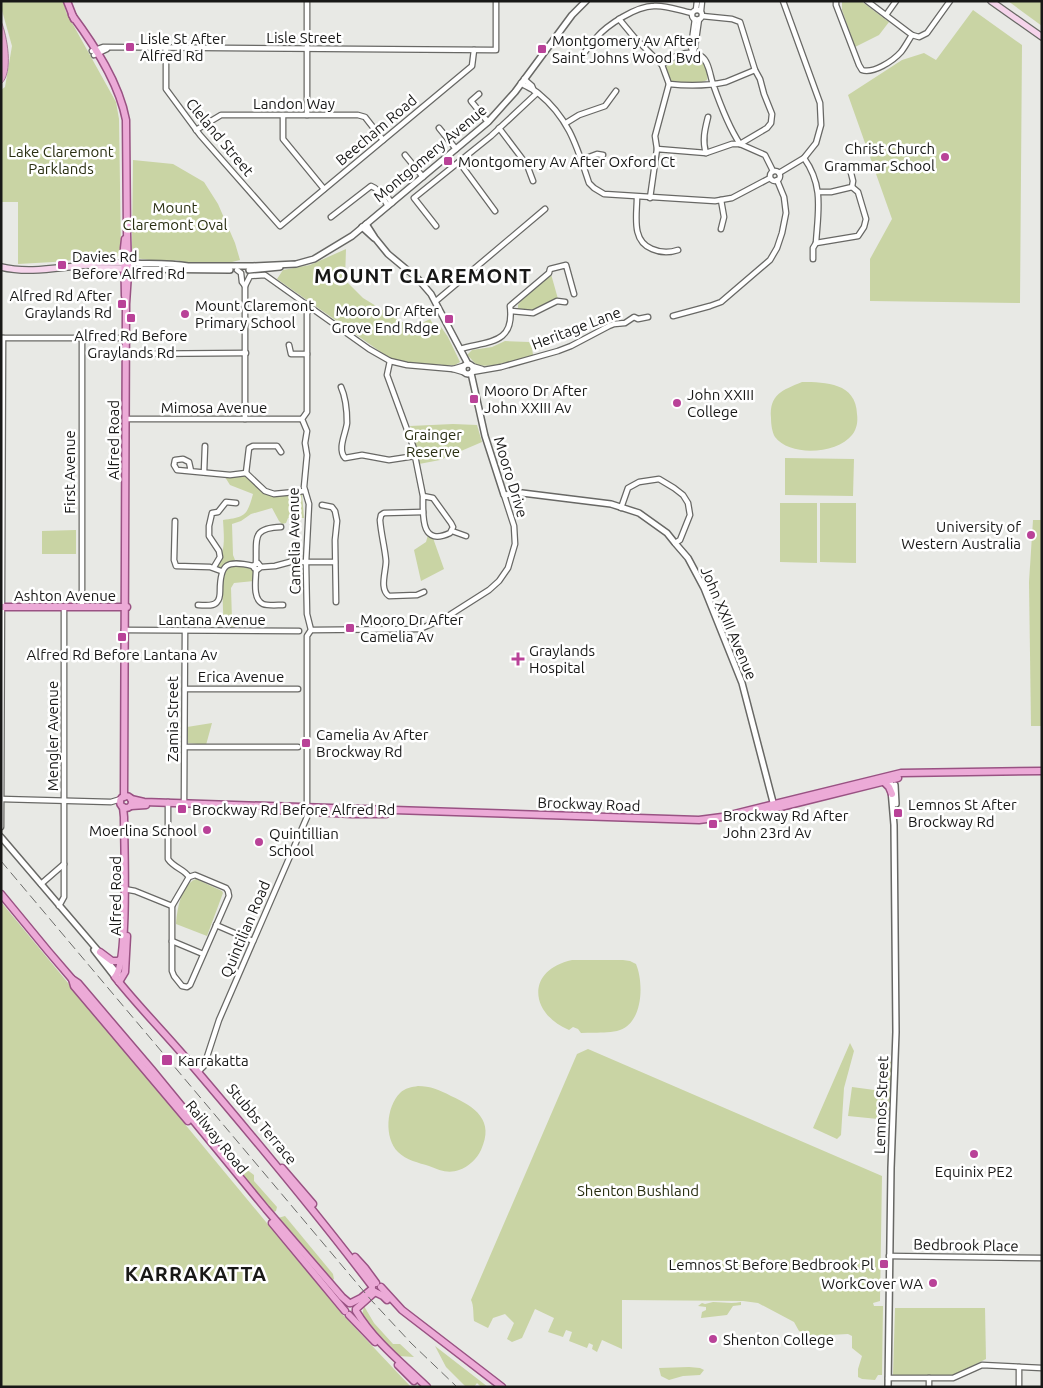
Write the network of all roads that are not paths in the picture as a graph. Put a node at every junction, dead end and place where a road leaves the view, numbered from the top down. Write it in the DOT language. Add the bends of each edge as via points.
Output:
graph roads {
  1 [pos="67,1"];
  2 [pos="307,1"];
  3 [pos="496,1"];
  4 [pos="586,1"];
  5 [pos="697,1"];
  6 [pos="702,1"];
  7 [pos="782,1"];
  8 [pos="837,1"];
  9 [pos="867,1"];
  10 [pos="896,1"];
  11 [pos="950,1"];
  12 [pos="991,1"];
  13 [pos="886,14"];
  14 [pos="697,15"];
  15 [pos="619,19"];
  16 [pos="912,35"];
  17 [pos="1042,38"];
  18 [pos="166,49"];
  19 [pos="307,50"];
  20 [pos="474,50"];
  21 [pos="94,52"];
  22 [pos="693,54"];
  23 [pos="579,60"];
  24 [pos="662,65"];
  25 [pos="754,70"];
  26 [pos="523,81"];
  27 [pos="670,84"];
  28 [pos="713,84"];
  29 [pos="616,91"];
  30 [pos="536,92"];
  31 [pos="478,94"];
  32 [pos="283,115"];
  33 [pos="307,115"];
  34 [pos="708,116"];
  35 [pos="488,122"];
  36 [pos="566,122"];
  37 [pos="439,128"];
  38 [pos="500,128"];
  39 [pos="196,130"];
  40 [pos="383,140"];
  41 [pos="740,144"];
  42 [pos="656,148"];
  43 [pos="456,149"];
  44 [pos="706,152"];
  45 [pos="405,155"];
  46 [pos="603,155"];
  47 [pos="804,158"];
  48 [pos="581,160"];
  49 [pos="459,162"];
  50 [pos="848,165"];
  51 [pos="773,171"];
  52 [pos="779,173"];
  53 [pos="423,177"];
  54 [pos="770,178"];
  55 [pos="777,180"];
  56 [pos="533,181"];
  57 [pos="852,187"];
  58 [pos="324,189"];
  59 [pos="819,192"];
  60 [pos="638,197"];
  61 [pos="650,198"];
  62 [pos="721,200"];
  63 [pos="390,204"];
  64 [pos="545,209"];
  65 [pos="495,211"];
  66 [pos="332,218"];
  67 [pos="284,222"];
  68 [pos="364,226"];
  69 [pos="436,226"];
  70 [pos="721,229"];
  71 [pos="816,243"];
  72 [pos="678,250"];
  73 [pos="813,259"];
  74 [pos="126,266"];
  75 [pos="1,267"];
  76 [pos="234,269"];
  77 [pos="245,286"];
  78 [pos="574,294"];
  79 [pos="436,301"];
  80 [pos="564,302"];
  81 [pos="311,308"];
  82 [pos="510,309"];
  83 [pos="673,316"];
  84 [pos="648,318"];
  85 [pos="2,338"];
  86 [pos="82,338"];
  87 [pos="126,338"];
  88 [pos="289,346"];
  89 [pos="461,351"];
  90 [pos="126,354"];
  91 [pos="246,354"];
  92 [pos="291,354"];
  93 [pos="307,354"];
  94 [pos="289,361"];
  95 [pos="390,361"];
  96 [pos="467,369"];
  97 [pos="341,387"];
  98 [pos="125,419"];
  99 [pos="302,419"];
  100 [pos="245,420"];
  101 [pos="204,446"];
  102 [pos="281,452"];
  103 [pos="416,456"];
  104 [pos="190,471"];
  105 [pos="204,472"];
  106 [pos="246,473"];
  107 [pos="305,490"];
  108 [pos="504,494"];
  109 [pos="423,496"];
  110 [pos="236,503"];
  111 [pos="322,505"];
  112 [pos="621,508"];
  113 [pos="423,512"];
  114 [pos="175,521"];
  115 [pos="281,527"];
  116 [pos="452,531"];
  117 [pos="466,536"];
  118 [pos="675,543"];
  119 [pos="335,562"];
  120 [pos="306,563"];
  121 [pos="256,566"];
  122 [pos="214,567"];
  123 [pos="221,571"];
  124 [pos="424,592"];
  125 [pos="336,602"];
  126 [pos="198,605"];
  127 [pos="283,605"];
  128 [pos="2,607"];
  129 [pos="64,607"];
  130 [pos="82,607"];
  131 [pos="126,607"];
  132 [pos="126,630"];
  133 [pos="311,630"];
  134 [pos="185,631"];
  135 [pos="299,632"];
  136 [pos="185,689"];
  137 [pos="298,689"];
  138 [pos="185,747"];
  139 [pos="298,747"];
  140 [pos="1042,773"];
  141 [pos="890,778"];
  142 [pos="892,794"];
  143 [pos="2,799"];
  144 [pos="64,801"];
  145 [pos="127,802"];
  146 [pos="168,804"];
  147 [pos="184,805"];
  148 [pos="775,806"];
  149 [pos="307,809"];
  150 [pos="894,825"];
  151 [pos="1,827"];
  152 [pos="1,837"];
  153 [pos="64,864"];
  154 [pos="190,877"];
  155 [pos="41,884"];
  156 [pos="126,889"];
  157 [pos="1,894"];
  158 [pos="59,906"];
  159 [pos="172,906"];
  160 [pos="216,925"];
  161 [pos="87,939"];
  162 [pos="172,941"];
  163 [pos="253,941"];
  164 [pos="100,952"];
  165 [pos="203,954"];
  166 [pos="121,958"];
  167 [pos="118,978"];
  168 [pos="72,979"];
  169 [pos="198,1070"];
  170 [pos="889,1256"];
  171 [pos="1042,1258"];
  172 [pos="375,1288"];
  173 [pos="350,1303"];
  174 [pos="351,1311"];
  175 [pos="1019,1367"];
  176 [pos="1042,1368"];
  177 [pos="888,1378"];
  178 [pos="929,1378"];
  179 [pos="421,1387"];
  180 [pos="427,1387"];
  181 [pos="495,1387"];
  182 [pos="502,1387"];
  183 [pos="888,1387"];
  184 [pos="929,1387"];
  185 [pos="1019,1387"];
  1 -- 21 [label="main road, Alfred Road"];
  2 -- 19 [label="street"];
  3 -- 20 [label="street, Lisle Street" via="496,50"];
  4 -- 26 [label="street, Montgomery Avenue"];
  5 -- 14 [label="street"];
  6 -- 14 [label="street"];
  7 -- 47 [label="street" via="820,103 822,125 816,144"];
  8 -- 16 [label="street" via="837,9 862,70 872,71 896,57"];
  9 -- 13 [label="street"];
  10 -- 13 [label="street"];
  11 -- 16 [label="street" via="926,34"];
  12 -- 17 [label="main road"];
  13 -- 16 [label="street"];
  14 -- 15 [label="street" via="652,6"];
  14 -- 22 [label="street" via="691,47"];
  14 -- 25 [label="street" via="740,22"];
  15 -- 23 [label="street" via="597,36"];
  15 -- 24 [label="street"];
  18 -- 19 [label="street, Lisle Street"];
  18 -- 21 [label="street, Lisle Street" via="103,47"];
  18 -- 39 [label="street, Cleland Street" via="166,89"];
  19 -- 20 [label="street, Lisle Street"];
  19 -- 33 [label="street"];
  20 -- 40 [label="street, Beecham Road" via="472,66"];
  21 -- 74 [label="main road, Alfred Road" via="123,104 126,120"];
  22 -- 24 [label="street" via="677,56"];
  22 -- 28 [label="street" via="704,59"];
  24 -- 27 [label="street"];
  25 -- 28 [label="street"];
  25 -- 41 [label="street" via="760,79 772,120 767,128"];
  26 -- 30 [label="street"];
  26 -- 35 [label="street, Montgomery Avenue"];
  27 -- 28 [label="street"];
  27 -- 42 [label="street" via="655,136"];
  28 -- 41 [label="street"];
  29 -- 36 [label="street" via="605,106"];
  30 -- 36 [label="street"];
  30 -- 38 [label="street"];
  31 -- 35 [label="street" via="471,101"];
  32 -- 33 [label="street, Landon Way"];
  32 -- 39 [label="street, Landon Way" via="221,115"];
  32 -- 58 [label="street" via="283,139"];
  33 -- 40 [label="street, Landon Way" via="365,117"];
  34 -- 44 [label="street" via="704,130"];
  35 -- 43 [label="street, Montgomery Avenue"];
  36 -- 48 [label="street"];
  37 -- 43 [label="street"];
  38 -- 49 [label="street"];
  38 -- 56 [label="street" via="527,165"];
  39 -- 67 [label="street, Cleland Street" via="280,226"];
  40 -- 58 [label="street, Beecham Road"];
  41 -- 44 [label="street"];
  41 -- 51 [label="street" via="765,155"];
  42 -- 44 [label="street"];
  42 -- 61 [label="street"];
  43 -- 53 [label="street, Montgomery Avenue"];
  45 -- 53 [label="street"];
  46 -- 48 [label="street"];
  47 -- 52 [label="street"];
  47 -- 59 [label="street"];
  48 -- 60 [label="street" via="589,183 598,192 609,196"];
  49 -- 65 [label="street"];
  49 -- 69 [label="street" via="414,198"];
  50 -- 57 [label="street"];
  51 -- 52 [label="street"];
  51 -- 54 [label="street"];
  52 -- 55 [label="street"];
  53 -- 63 [label="street, Montgomery Avenue"];
  54 -- 55 [label="street"];
  54 -- 62 [label="street" via="732,198"];
  55 -- 83 [label="street" via="786,213 777,248 770,260 721,302"];
  57 -- 59 [label="street"];
  57 -- 71 [label="street" via="858,192 866,220 864,227 858,236"];
  58 -- 67 [label="street, Beecham Road"];
  59 -- 71 [label="street"];
  60 -- 61 [label="street"];
  60 -- 72 [label="street" via="636,227 644,246 657,252"];
  61 -- 62 [label="street"];
  62 -- 70 [label="street" via="724,217"];
  63 -- 66 [label="street" via="386,195 370,186"];
  63 -- 68 [label="street, Montgomery Avenue"];
  64 -- 79 [label="street"];
  68 -- 76 [label="street, Montgomery Avenue" via="314,259 276,268"];
  68 -- 79 [label="street, Mooro Drive" via="392,259 418,279"];
  71 -- 73 [label="street"];
  74 -- 75 [label="main road" via="94,268 89,265 35,270"];
  74 -- 76 [label="street, Montgomery Avenue"];
  74 -- 87 [label="main road, Alfred Road" via="123,288"];
  76 -- 77 [label="street" via="241,273"];
  77 -- 81 [label="street, Heritage Lane" via="250,276 265,275"];
  77 -- 91 [label="street"];
  78 -- 82 [label="street" via="566,264 550,269"];
  79 -- 89 [label="street, Mooro Drive"];
  80 -- 82 [label="street" via="557,301 533,313"];
  81 -- 93 [label="street, Camelia Avenue" via="307,313"];
  81 -- 95 [label="street, Heritage Lane"];
  82 -- 89 [label="street" via="509,327 498,340"];
  84 -- 96 [label="street, Heritage Lane" via="634,317 625,323 614,324 545,355 501,367"];
  85 -- 86 [label="street"];
  85 -- 128 [label="street"];
  86 -- 87 [label="street"];
  86 -- 130 [label="street, First Avenue"];
  87 -- 90 [label="main road, Alfred Road"];
  88 -- 92 [label="street"];
  89 -- 96 [label="street, Mooro Drive"];
  90 -- 91 [label="street"];
  90 -- 98 [label="main road, Alfred Road"];
  91 -- 100 [label="street"];
  92 -- 93 [label="street"];
  92 -- 94 [label="street"];
  93 -- 99 [label="street, Camelia Avenue" via="307,412"];
  95 -- 96 [label="street, Heritage Lane"];
  95 -- 103 [label="street" via="388,375"];
  96 -- 108 [label="street, Mooro Drive"];
  97 -- 103 [label="street" via="346,408 342,456 362,455 389,460"];
  98 -- 100 [label="street, Mimosa Avenue"];
  98 -- 131 [label="main road, Alfred Road"];
  99 -- 100 [label="street, Mimosa Avenue"];
  99 -- 107 [label="street, Camelia Avenue" via="307,431"];
  101 -- 105 [label="street"];
  102 -- 106 [label="street" via="277,446 248,448"];
  103 -- 109 [label="street"];
  104 -- 105 [label="street"];
  105 -- 106 [label="street"];
  106 -- 107 [label="street" via="265,491 274,494"];
  107 -- 120 [label="street, Camelia Avenue" via="309,504"];
  108 -- 112 [label="street, John XXIII Avenue" via="528,494"];
  108 -- 133 [label="street, Mooro Drive" via="514,526 515,544 504,575 484,594 437,622 420,628"];
  109 -- 113 [label="street"];
  109 -- 116 [label="street" via="433,498 451,523"];
  110 -- 122 [label="street" via="226,502 218,512 212,513 209,536 220,551"];
  111 -- 119 [label="street" via="335,511"];
  112 -- 118 [label="street, John XXIII Avenue" via="639,513 667,533"];
  112 -- 118 [label="street" via="628,488 639,482 659,479 674,488 688,503 690,515 680,540"];
  113 -- 116 [label="street" via="423,522 431,535 445,536"];
  113 -- 124 [label="street" via="384,512 380,520 386,560 386,594 417,595"];
  114 -- 122 [label="street" via="176,566"];
  115 -- 121 [label="street" via="265,528 256,536"];
  116 -- 117 [label="street"];
  118 -- 148 [label="street, John XXIII Avenue" via="688,558 704,588 742,683"];
  119 -- 120 [label="street"];
  119 -- 125 [label="street"];
  120 -- 121 [label="street"];
  120 -- 133 [label="street, Camelia Avenue" via="307,614"];
  121 -- 123 [label="street" via="236,562"];
  121 -- 127 [label="street" via="258,600 264,604"];
  122 -- 123 [label="street"];
  123 -- 126 [label="street" via="218,602"];
  128 -- 129 [label="main road, Ashton Avenue"];
  128 -- 143 [label="street"];
  129 -- 130 [label="main road, Ashton Avenue"];
  129 -- 144 [label="street, Mengler Avenue"];
  130 -- 131 [label="main road, Ashton Avenue"];
  131 -- 132 [label="main road, Alfred Road"];
  132 -- 134 [label="street, Lantana Avenue"];
  132 -- 145 [label="main road, Alfred Road"];
  133 -- 149 [label="street, Camelia Avenue" via="307,636"];
  134 -- 135 [label="street, Lantana Avenue"];
  134 -- 136 [label="street, Zamia Street"];
  136 -- 137 [label="street, Erica Avenue"];
  136 -- 138 [label="street, Zamia Street"];
  138 -- 139 [label="street"];
  138 -- 147 [label="street, Zamia Street"];
  140 -- 141 [label="main road, Brockway Road" via="912,772"];
  141 -- 142 [label="main road"];
  141 -- 148 [label="main road, Brockway Road"];
  141 -- 150 [label="street, Lemnos Street" via="896,793"];
  142 -- 150 [label="street, Lemnos Street"];
  143 -- 144 [label="street, Brockway Road"];
  143 -- 151 [label="street"];
  144 -- 145 [label="street, Brockway Road"];
  144 -- 153 [label="street, Mengler Avenue"];
  145 -- 146 [label="main road, Brockway Road"];
  145 -- 156 [label="main road, Alfred Road"];
  146 -- 147 [label="main road, Brockway Road"];
  146 -- 154 [label="street" via="168,859"];
  147 -- 149 [label="main road, Brockway Road"];
  148 -- 149 [label="main road, Brockway Road" via="699,820"];
  149 -- 163 [label="street, Quintilian Road" via="307,817"];
  150 -- 170 [label="street, Lemnos Street" via="896,1032"];
  152 -- 155 [label="street, Stubbs Terrace"];
  153 -- 155 [label="street"];
  153 -- 158 [label="street, Mengler Avenue" via="64,900"];
  154 -- 159 [label="street"];
  154 -- 160 [label="street" via="198,876 228,891 229,896"];
  155 -- 158 [label="street, Stubbs Terrace"];
  156 -- 159 [label="street"];
  156 -- 166 [label="main road, Alfred Road"];
  156 -- 167 [label="main road, Alfred Road" via="125,972"];
  157 -- 168 [label="main road, Railway Road"];
  158 -- 161 [label="street, Stubbs Terrace"];
  159 -- 162 [label="street"];
  160 -- 163 [label="street"];
  160 -- 165 [label="street"];
  161 -- 164 [label="street, Stubbs Terrace"];
  161 -- 167 [label="street, Stubbs Terrace"];
  162 -- 165 [label="street"];
  162 -- 165 [label="street" via="172,971 182,986 190,985"];
  163 -- 169 [label="street, Quintilian Road" via="205,1062"];
  164 -- 166 [label="main road" via="112,961"];
  164 -- 167 [label="street, Stubbs Terrace"];
  166 -- 167 [label="main road, Alfred Road"];
  167 -- 169 [label="main road, Stubbs Terrace"];
  168 -- 173 [label="main road, Railway Road" via="151,1068 266,1209"];
  168 -- 174 [label="main road, Railway Road" via="99,1017"];
  169 -- 172 [label="main road, Stubbs Terrace" via="366,1268"];
  170 -- 171 [label="street, Bedbrook Place"];
  170 -- 177 [label="street, Lemnos Street"];
  172 -- 173 [label="main road"];
  172 -- 174 [label="main road"];
  172 -- 181 [label="main road, Stubbs Terrace" via="390,1304"];
  172 -- 182 [label="main road, Stubbs Terrace"];
  173 -- 174 [label="main road, Railway Road" via="355,1306"];
  173 -- 174 [label="main road" via="345,1306"];
  174 -- 179 [label="main road, Railway Road" via="369,1337"];
  174 -- 180 [label="main road, Railway Road"];
  175 -- 176 [label="street"];
  175 -- 178 [label="street" via="981,1365 953,1378"];
  175 -- 185 [label="street"];
  177 -- 178 [label="street"];
  177 -- 183 [label="street, Lemnos Street"];
  178 -- 184 [label="street"];
}
